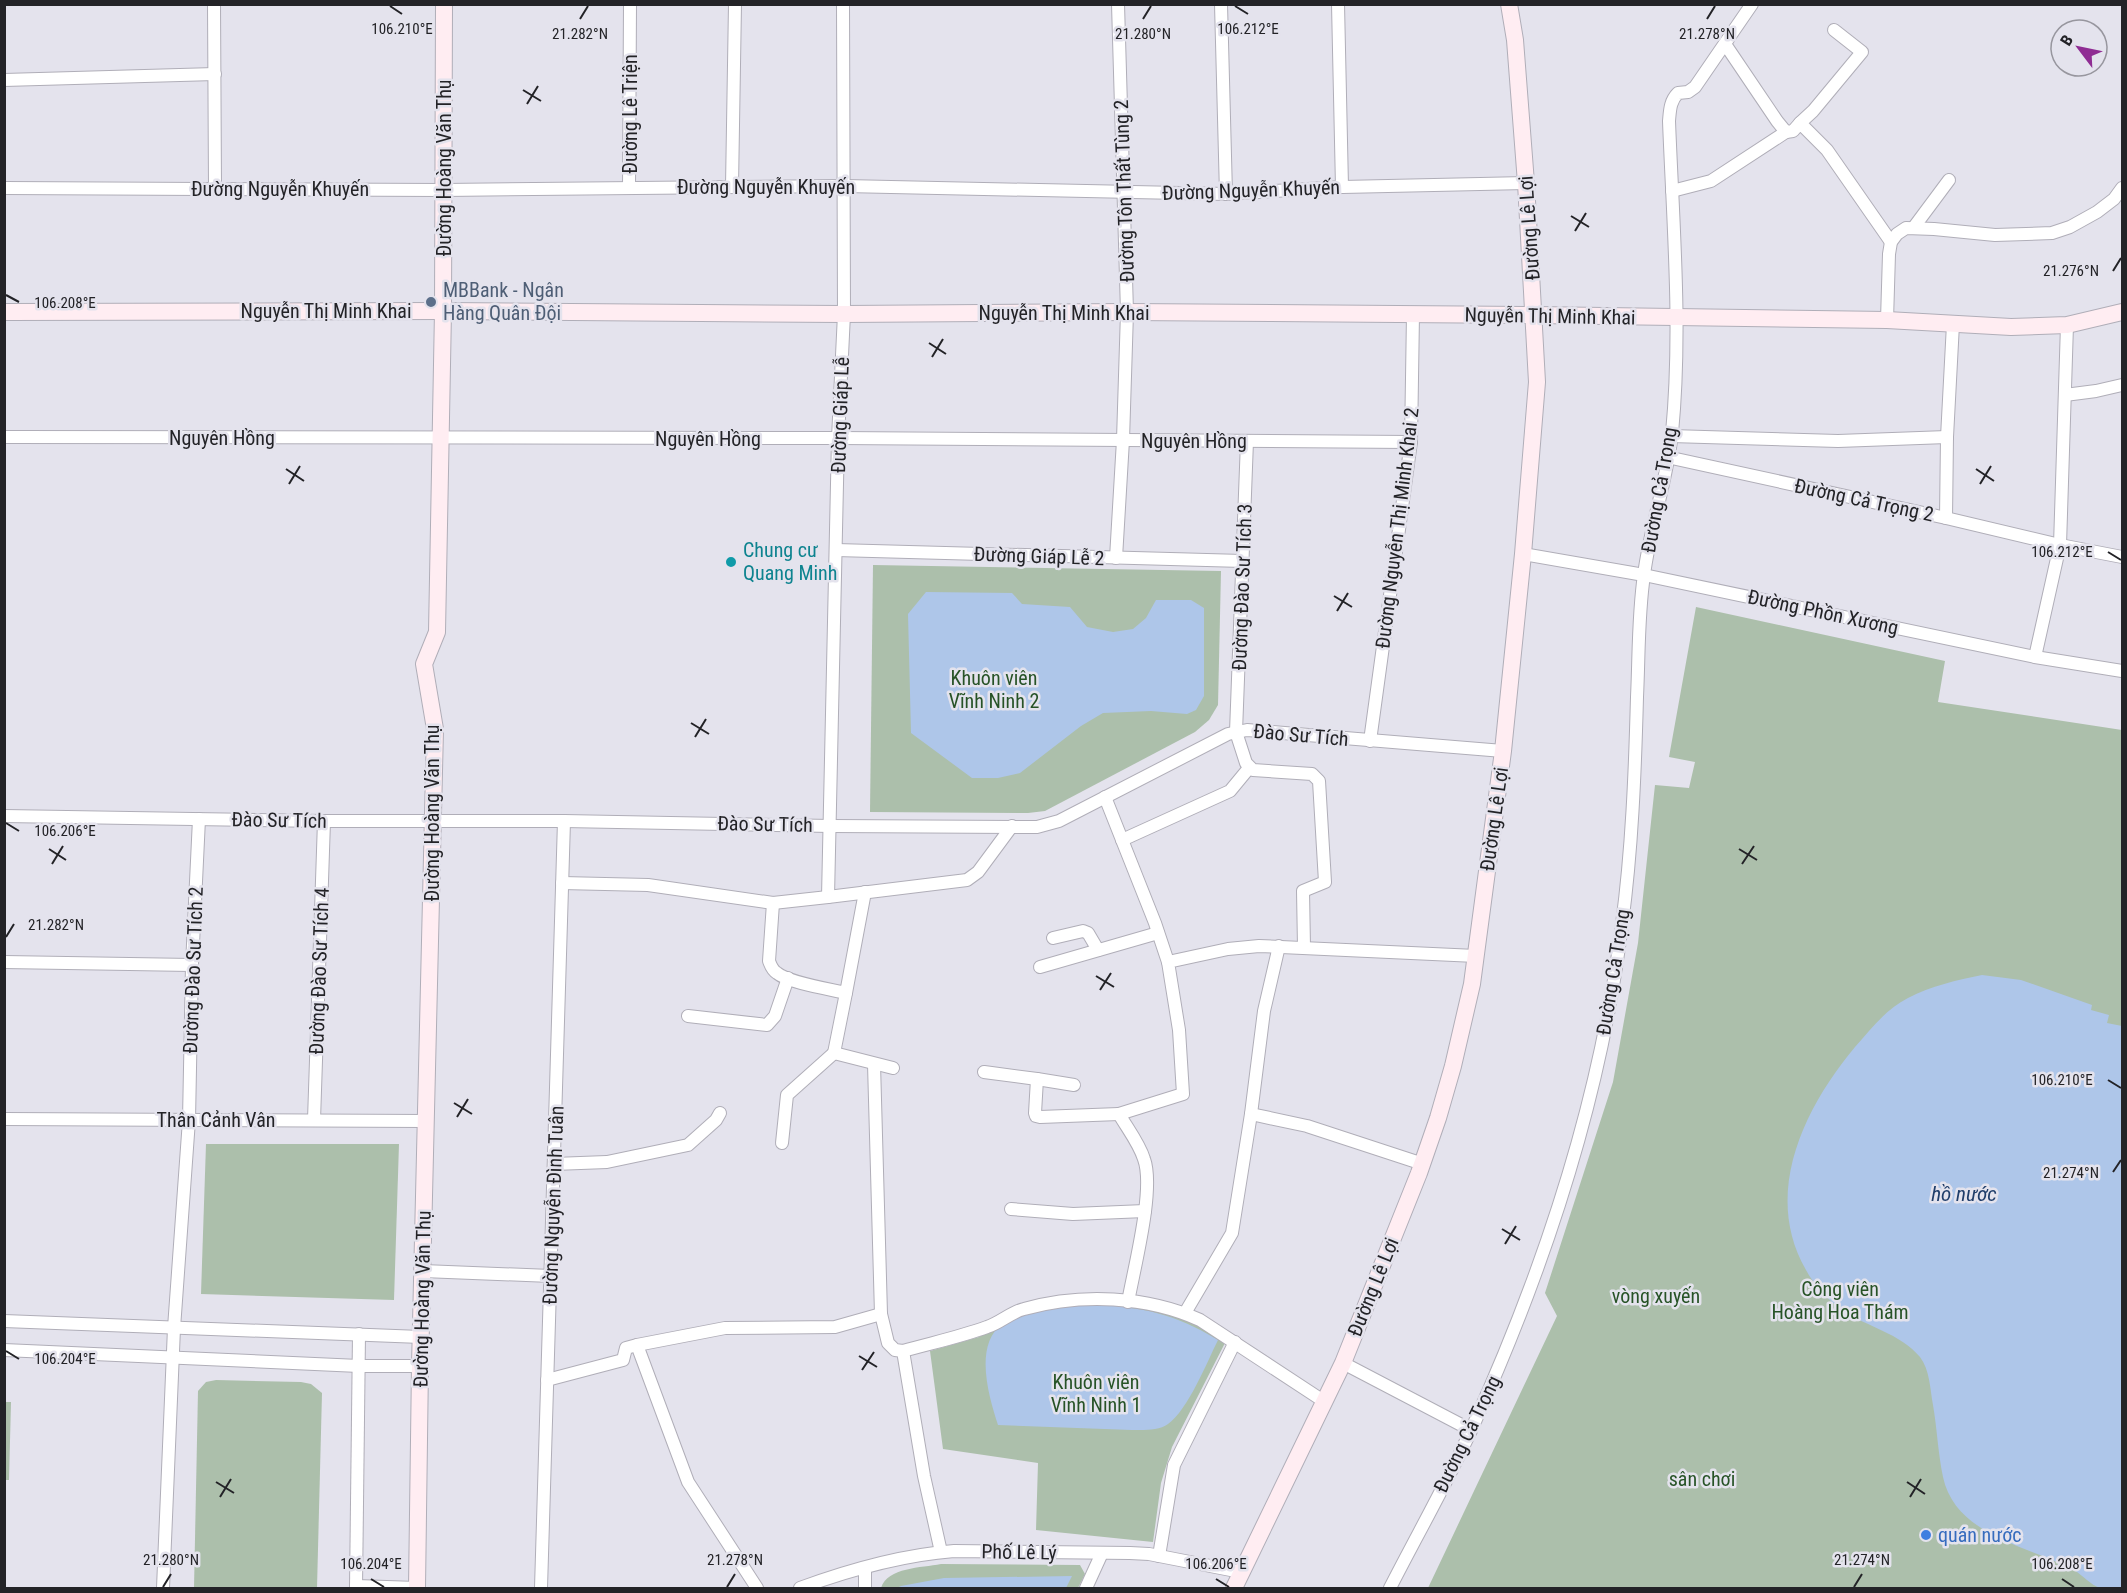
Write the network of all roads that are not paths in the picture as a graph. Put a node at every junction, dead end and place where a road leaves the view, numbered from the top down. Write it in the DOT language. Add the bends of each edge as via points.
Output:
graph roads {
  1 [pos="214,4"];
  2 [pos="444,4"];
  3 [pos="630,4"];
  4 [pos="735,4"];
  5 [pos="843,4"];
  6 [pos="1118,4"];
  7 [pos="1221,4"];
  8 [pos="1338,4"];
  9 [pos="1509,4"];
  10 [pos="1752,4"];
  11 [pos="1834,30"];
  12 [pos="1725,44"];
  13 [pos="215,74"];
  14 [pos="4,80"];
  15 [pos="1800,123"];
  16 [pos="1786,132"];
  17 [pos="1949,180"];
  18 [pos="1526,183"];
  19 [pos="732,186"];
  20 [pos="845,186"];
  21 [pos="1342,187"];
  22 [pos="4,188"];
  23 [pos="214,188"];
  24 [pos="629,188"];
  25 [pos="2122,188"];
  26 [pos="444,190"];
  27 [pos="1672,191"];
  28 [pos="1125,193"];
  29 [pos="1226,194"];
  30 [pos="1914,227"];
  31 [pos="1891,242"];
  32 [pos="443,311"];
  33 [pos="4,312"];
  34 [pos="1127,312"];
  35 [pos="2122,312"];
  36 [pos="844,314"];
  37 [pos="1413,314"];
  38 [pos="1534,315"];
  39 [pos="1677,318"];
  40 [pos="1887,320"];
  41 [pos="1953,324"];
  42 [pos="2067,325"];
  43 [pos="2122,385"];
  44 [pos="2065,395"];
  45 [pos="1671,436"];
  46 [pos="4,437"];
  47 [pos="1947,437"];
  48 [pos="838,438"];
  49 [pos="441,439"];
  50 [pos="1123,440"];
  51 [pos="1247,441"];
  52 [pos="1411,442"];
  53 [pos="1667,457"];
  54 [pos="1946,518"];
  55 [pos="2060,545"];
  56 [pos="836,550"];
  57 [pos="1523,554"];
  58 [pos="2122,557"];
  59 [pos="1116,558"];
  60 [pos="1243,561"];
  61 [pos="1644,575"];
  62 [pos="2035,657"];
  63 [pos="2122,671"];
  64 [pos="1236,732"];
  65 [pos="1370,741"];
  66 [pos="1503,751"];
  67 [pos="1249,768"];
  68 [pos="1105,798"];
  69 [pos="4,816"];
  70 [pos="198,819"];
  71 [pos="324,821"];
  72 [pos="564,821"];
  73 [pos="434,822"];
  74 [pos="831,826"];
  75 [pos="1012,826"];
  76 [pos="1122,840"];
  77 [pos="562,883"];
  78 [pos="865,892"];
  79 [pos="828,897"];
  80 [pos="773,903"];
  81 [pos="1158,933"];
  82 [pos="1053,938"];
  83 [pos="1279,946"];
  84 [pos="1304,947"];
  85 [pos="1098,950"];
  86 [pos="1476,956"];
  87 [pos="4,962"];
  88 [pos="1168,962"];
  89 [pos="192,965"];
  90 [pos="1040,967"];
  91 [pos="788,978"];
  92 [pos="846,993"];
  93 [pos="688,1016"];
  94 [pos="834,1053"];
  95 [pos="874,1064"];
  96 [pos="893,1068"];
  97 [pos="984,1072"];
  98 [pos="1037,1079"];
  99 [pos="1074,1085"];
  100 [pos="720,1113"];
  101 [pos="1119,1114"];
  102 [pos="1251,1114"];
  103 [pos="4,1119"];
  104 [pos="189,1120"];
  105 [pos="314,1120"];
  106 [pos="427,1121"];
  107 [pos="782,1143"];
  108 [pos="554,1164"];
  109 [pos="1422,1164"];
  110 [pos="1011,1209"];
  111 [pos="1145,1211"];
  112 [pos="423,1270"];
  113 [pos="550,1276"];
  114 [pos="1128,1302"];
  115 [pos="1185,1313"];
  116 [pos="881,1314"];
  117 [pos="4,1321"];
  118 [pos="174,1328"];
  119 [pos="359,1334"];
  120 [pos="421,1337"];
  121 [pos="1235,1342"];
  122 [pos="637,1346"];
  123 [pos="4,1350"];
  124 [pos="903,1351"];
  125 [pos="173,1356"];
  126 [pos="1343,1363"];
  127 [pos="359,1366"];
  128 [pos="420,1366"];
  129 [pos="547,1380"];
  130 [pos="1324,1402"];
  131 [pos="1472,1430"];
  132 [pos="941,1552"];
  133 [pos="1102,1553"];
  134 [pos="1160,1556"];
  135 [pos="865,1568"];
  136 [pos="1241,1572"];
  137 [pos="356,1587"];
  138 [pos="163,1588"];
  139 [pos="417,1588"];
  140 [pos="541,1588"];
  141 [pos="757,1588"];
  142 [pos="800,1588"];
  143 [pos="865,1588"];
  144 [pos="1086,1588"];
  145 [pos="1234,1588"];
  146 [pos="1390,1588"];
  1 -- 13 [label="street"];
  2 -- 26 [label="main road, Đường Hoàng Văn Thụ"];
  3 -- 24 [label="street, Đường Lê Triện"];
  4 -- 19 [label="street"];
  5 -- 20 [label="street, Đường Giáp Lễ"];
  6 -- 28 [label="street, Đường Tôn Thất Tùng 2"];
  7 -- 29 [label="street"];
  8 -- 21 [label="street"];
  9 -- 18 [label="main road, Đường Lê Lợi"];
  10 -- 12 [label="street"];
  11 -- 15 [label="street" via="1862,52"];
  12 -- 16 [label="street"];
  12 -- 27 [label="street, Đường Cả Trọng" via="1695,87 1673,97 1669,121"];
  13 -- 14 [label="street"];
  13 -- 23 [label="street"];
  15 -- 16 [label="street"];
  15 -- 31 [label="street" via="1827,150"];
  16 -- 27 [label="street" via="1711,181"];
  17 -- 30 [label="street"];
  18 -- 21 [label="street, Đường Nguyễn Khuyến"];
  18 -- 38 [label="main road, Đường Lê Lợi"];
  19 -- 20 [label="street, Đường Nguyễn Khuyến"];
  19 -- 24 [label="street, Đường Nguyễn Khuyến"];
  20 -- 28 [label="street, Đường Nguyễn Khuyến"];
  20 -- 36 [label="street, Đường Giáp Lễ"];
  21 -- 29 [label="street, Đường Nguyễn Khuyến"];
  22 -- 23 [label="street, Đường Nguyễn Khuyến"];
  23 -- 26 [label="street, Đường Nguyễn Khuyến"];
  24 -- 26 [label="street, Đường Nguyễn Khuyến"];
  25 -- 30 [label="street" via="2097,212 2052,233 1995,235"];
  26 -- 32 [label="main road, Đường Hoàng Văn Thụ"];
  27 -- 39 [label="street, Đường Cả Trọng"];
  28 -- 29 [label="street, Đường Nguyễn Khuyến"];
  28 -- 34 [label="street, Đường Tôn Thất Tùng 2"];
  30 -- 31 [label="street" via="1906,228"];
  31 -- 40 [label="street"];
  32 -- 33 [label="main road, Nguyễn Thị Minh Khai"];
  32 -- 36 [label="main road, Nguyễn Thị Minh Khai"];
  32 -- 49 [label="main road, Đường Hoàng Văn Thụ"];
  34 -- 36 [label="main road, Nguyễn Thị Minh Khai"];
  34 -- 37 [label="main road, Nguyễn Thị Minh Khai"];
  34 -- 50 [label="street, Đường Tôn Thất Tùng 2"];
  35 -- 42 [label="main road, Nguyễn Thị Minh Khai"];
  36 -- 48 [label="street, Đường Giáp Lễ"];
  37 -- 38 [label="main road, Nguyễn Thị Minh Khai"];
  37 -- 52 [label="street, Đường Nguyễn Thị Minh Khai 2"];
  38 -- 39 [label="main road, Nguyễn Thị Minh Khai"];
  38 -- 57 [label="main road, Đường Lê Lợi" via="1537,382"];
  39 -- 40 [label="main road, Nguyễn Thị Minh Khai"];
  39 -- 45 [label="street, Đường Cả Trọng"];
  40 -- 41 [label="main road, Nguyễn Thị Minh Khai"];
  41 -- 42 [label="main road, Nguyễn Thị Minh Khai"];
  41 -- 47 [label="street"];
  42 -- 44 [label="street"];
  43 -- 44 [label="street"];
  44 -- 55 [label="street"];
  45 -- 47 [label="street" via="1838,441"];
  45 -- 53 [label="street, Đường Cả Trọng"];
  46 -- 49 [label="street, Nguyên Hồng"];
  47 -- 54 [label="street"];
  48 -- 49 [label="street, Nguyên Hồng"];
  48 -- 50 [label="street, Nguyên Hồng"];
  48 -- 56 [label="street, Đường Giáp Lễ"];
  49 -- 73 [label="main road, Đường Hoàng Văn Thụ" via="437,632 424,664 435,729"];
  50 -- 51 [label="street, Nguyên Hồng"];
  50 -- 59 [label="street, Đường Tôn Thất Tùng 2"];
  51 -- 52 [label="street, Nguyên Hồng"];
  51 -- 60 [label="street, Đường Đào Sư Tích 3"];
  52 -- 65 [label="street, Đường Nguyễn Thị Minh Khai 2"];
  53 -- 54 [label="street, Đường Cả Trọng 2"];
  53 -- 61 [label="street, Đường Cả Trọng"];
  54 -- 55 [label="street, Đường Cả Trọng 2"];
  55 -- 58 [label="street, Đường Cả Trọng 2"];
  55 -- 62 [label="street"];
  56 -- 59 [label="street, Đường Giáp Lễ 2"];
  56 -- 74 [label="street, Đường Giáp Lễ"];
  57 -- 61 [label="street, Đường Phồn Xương"];
  57 -- 66 [label="main road, Đường Lê Lợi"];
  59 -- 60 [label="street, Đường Giáp Lễ 2"];
  60 -- 64 [label="street, Đường Đào Sư Tích 3"];
  61 -- 62 [label="street, Đường Phồn Xương"];
  61 -- 131 [label="street, Đường Cả Trọng" via="1630,854 1603,1038 1579,1140 1549,1237 1520,1319"];
  62 -- 63 [label="street, Đường Phồn Xương"];
  64 -- 65 [label="street, Đào Sư Tích"];
  64 -- 67 [label="street"];
  64 -- 68 [label="street, Đào Sư Tích"];
  65 -- 66 [label="street, Đào Sư Tích"];
  66 -- 86 [label="main road, Đường Lê Lợi"];
  67 -- 76 [label="street" via="1230,791"];
  67 -- 84 [label="street" via="1312,774 1319,781 1325,882 1303,891"];
  68 -- 75 [label="street, Đào Sư Tích" via="1050,825"];
  68 -- 76 [label="street"];
  69 -- 70 [label="street, Đào Sư Tích"];
  70 -- 71 [label="street, Đào Sư Tích"];
  70 -- 89 [label="street, Đường Đào Sư Tích 2"];
  71 -- 73 [label="street, Đào Sư Tích"];
  71 -- 105 [label="street, Đường Đào Sư Tích 4"];
  72 -- 73 [label="street, Đào Sư Tích"];
  72 -- 74 [label="street, Đào Sư Tích"];
  72 -- 77 [label="street, Đường Nguyễn Đình Tuân"];
  73 -- 106 [label="main road, Đường Hoàng Văn Thụ"];
  74 -- 75 [label="street, Đào Sư Tích"];
  74 -- 79 [label="street, Đường Giáp Lễ"];
  75 -- 78 [label="street" via="978,872 967,880"];
  76 -- 81 [label="street"];
  77 -- 80 [label="street" via="648,885"];
  77 -- 108 [label="street, Đường Nguyễn Đình Tuân"];
  78 -- 79 [label="street"];
  78 -- 92 [label="street"];
  79 -- 80 [label="street"];
  80 -- 91 [label="street" via="770,961 778,975"];
  81 -- 85 [label="street"];
  81 -- 88 [label="street"];
  82 -- 85 [label="street" via="1083,931"];
  83 -- 84 [label="street"];
  83 -- 88 [label="street" via="1241,947"];
  83 -- 102 [label="street" via="1264,1011"];
  84 -- 86 [label="street"];
  85 -- 90 [label="street"];
  86 -- 109 [label="main road, Đường Lê Lợi" via="1453,1066"];
  87 -- 89 [label="street"];
  88 -- 101 [label="street" via="1179,1030 1183,1094"];
  89 -- 104 [label="street, Đường Đào Sư Tích 2"];
  91 -- 92 [label="street"];
  91 -- 93 [label="street" via="775,1016 766,1025"];
  92 -- 94 [label="street"];
  94 -- 95 [label="street"];
  94 -- 107 [label="street" via="787,1095"];
  95 -- 96 [label="street"];
  95 -- 116 [label="street"];
  97 -- 98 [label="street"];
  98 -- 99 [label="street"];
  98 -- 101 [label="street" via="1036,1116"];
  100 -- 108 [label="street" via="688,1145 607,1162"];
  101 -- 111 [label="street" via="1144,1159 1148,1178"];
  102 -- 109 [label="street" via="1307,1126"];
  102 -- 115 [label="street" via="1232,1233"];
  103 -- 104 [label="street, Thân Cảnh Vân"];
  104 -- 105 [label="street, Thân Cảnh Vân"];
  104 -- 118 [label="street, Đường Đào Sư Tích 2"];
  105 -- 106 [label="street, Thân Cảnh Vân"];
  106 -- 112 [label="main road, Đường Hoàng Văn Thụ"];
  108 -- 113 [label="street, Đường Nguyễn Đình Tuân"];
  109 -- 126 [label="main road, Đường Lê Lợi"];
  110 -- 111 [label="street" via="1073,1214"];
  111 -- 114 [label="street"];
  112 -- 113 [label="street"];
  112 -- 120 [label="main road, Đường Hoàng Văn Thụ"];
  113 -- 129 [label="street, Đường Nguyễn Đình Tuân"];
  114 -- 115 [label="street"];
  114 -- 124 [label="street" via="1102,1299 1022,1309 989,1327"];
  115 -- 121 [label="street"];
  116 -- 122 [label="street" via="835,1327 725,1328"];
  116 -- 124 [label="street" via="888,1343"];
  117 -- 118 [label="street"];
  118 -- 119 [label="street"];
  118 -- 125 [label="street, Đường Đào Sư Tích 2"];
  119 -- 120 [label="street"];
  119 -- 127 [label="street"];
  120 -- 128 [label="main road, Đường Hoàng Văn Thụ"];
  121 -- 130 [label="street"];
  121 -- 134 [label="street" via="1174,1465"];
  122 -- 129 [label="street" via="626,1348 623,1360"];
  122 -- 141 [label="street" via="688,1482"];
  123 -- 125 [label="street"];
  124 -- 132 [label="street"];
  125 -- 127 [label="street"];
  125 -- 138 [label="street, Đường Đào Sư Tích 2"];
  126 -- 130 [label="main road, Đường Lê Lợi"];
  126 -- 131 [label="street"];
  127 -- 128 [label="street"];
  127 -- 137 [label="street"];
  128 -- 139 [label="main road, Đường Hoàng Văn Thụ"];
  129 -- 140 [label="street, Đường Nguyễn Đình Tuân"];
  130 -- 136 [label="main road, Đường Lê Lợi"];
  131 -- 146 [label="street, Đường Cả Trọng"];
  132 -- 133 [label="street, Phố Lê Lý"];
  132 -- 135 [label="street, Phố Lê Lý"];
  133 -- 134 [label="street, Phố Lê Lý"];
  133 -- 144 [label="street"];
  134 -- 136 [label="street, Phố Lê Lý"];
  135 -- 142 [label="street, Phố Lê Lý"];
  135 -- 143 [label="street"];
  136 -- 145 [label="main road, Đường Lê Lợi"];
  137 -- 139 [label="street"];
}
